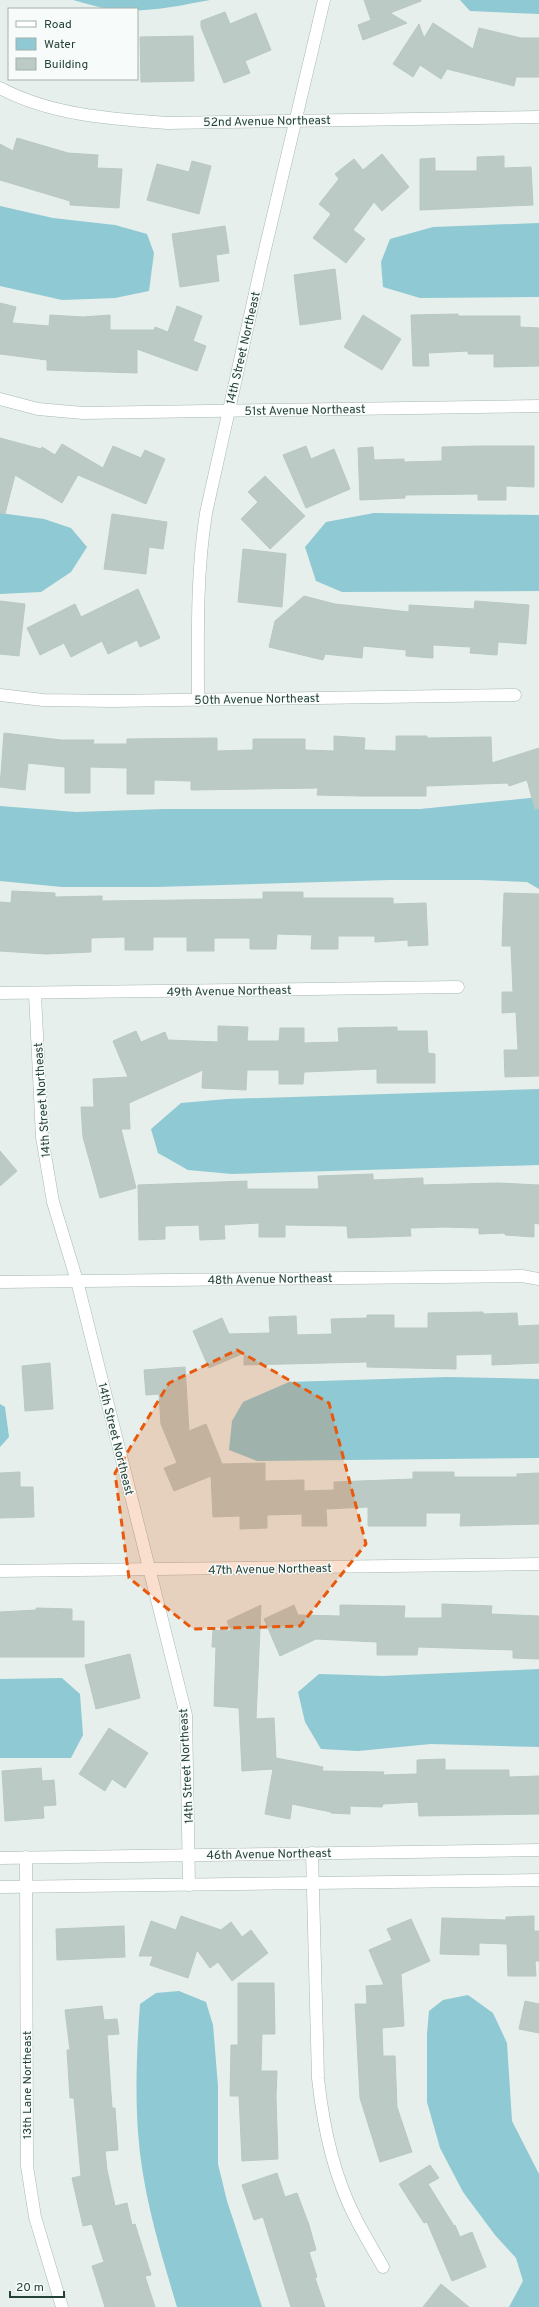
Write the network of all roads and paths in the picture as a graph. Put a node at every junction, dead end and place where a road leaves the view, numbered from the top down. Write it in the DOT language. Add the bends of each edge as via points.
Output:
graph roads {
  1 [pos="324,0"];
  2 [pos="0,88"];
  3 [pos="539,117"];
  4 [pos="296,120"];
  5 [pos="0,399"];
  6 [pos="539,406"];
  7 [pos="229,411"];
  8 [pos="0,695"];
  9 [pos="515,695"];
  10 [pos="198,700"];
  11 [pos="458,987"];
  12 [pos="0,993"];
  13 [pos="35,994"];
  14 [pos="539,1279"];
  15 [pos="77,1281"];
  16 [pos="0,1282"];
  17 [pos="539,1564"];
  18 [pos="149,1570"];
  19 [pos="0,1571"];
  20 [pos="539,1850"];
  21 [pos="312,1853"];
  22 [pos="190,1855"];
  23 [pos="0,1858"];
  24 [pos="26,1858"];
  25 [pos="539,1880"];
  26 [pos="314,1883"];
  27 [pos="189,1884"];
  28 [pos="0,1887"];
  29 [pos="26,1887"];
  30 [pos="383,2267"];
  31 [pos="62,2307"];
  1 -- 4 [label="street, 14th Street Northeast"];
  2 -- 4 [label="street, 52nd Avenue Northeast" via="45,106 118,120 167,123"];
  3 -- 4 [label="street, 52nd Avenue Northeast"];
  4 -- 7 [label="street, 14th Street Northeast"];
  5 -- 7 [label="street, 51st Avenue Northeast" via="38,409 83,413"];
  6 -- 7 [label="street, 51st Avenue Northeast"];
  7 -- 10 [label="street, 14th Street Northeast" via="200,552 197,590"];
  8 -- 10 [label="street, 50th Avenue Northeast" via="51,700"];
  9 -- 10 [label="street, 50th Avenue Northeast"];
  11 -- 13 [label="street, 49th Avenue Northeast"];
  12 -- 13 [label="street, 49th Avenue Northeast"];
  13 -- 15 [label="street, 14th Street Northeast" via="42,1137 53,1202"];
  14 -- 15 [label="street, 48th Avenue Northeast" via="522,1276"];
  15 -- 16 [label="street, 48th Avenue Northeast"];
  15 -- 18 [label="street, 14th Street Northeast"];
  17 -- 18 [label="street, 47th Avenue Northeast"];
  18 -- 19 [label="street, 47th Avenue Northeast"];
  18 -- 22 [label="street, 14th Street Northeast" via="186,1715"];
  20 -- 21 [label="street, 46th Avenue Northeast"];
  21 -- 22 [label="street, 46th Avenue Northeast"];
  21 -- 26 [label="street"];
  22 -- 24 [label="street, 46th Avenue Northeast"];
  22 -- 27 [label="street, 14th Street Northeast"];
  23 -- 24 [label="street, 46th Avenue Northeast"];
  24 -- 29 [label="street, 13th Lane Northeast"];
  25 -- 26 [label="street"];
  26 -- 27 [label="street"];
  26 -- 30 [label="street" via="318,2078 321,2108 338,2178 355,2218"];
  27 -- 29 [label="street"];
  28 -- 29 [label="street"];
  29 -- 31 [label="street, 13th Lane Northeast" via="27,2166 35,2217"];
}
